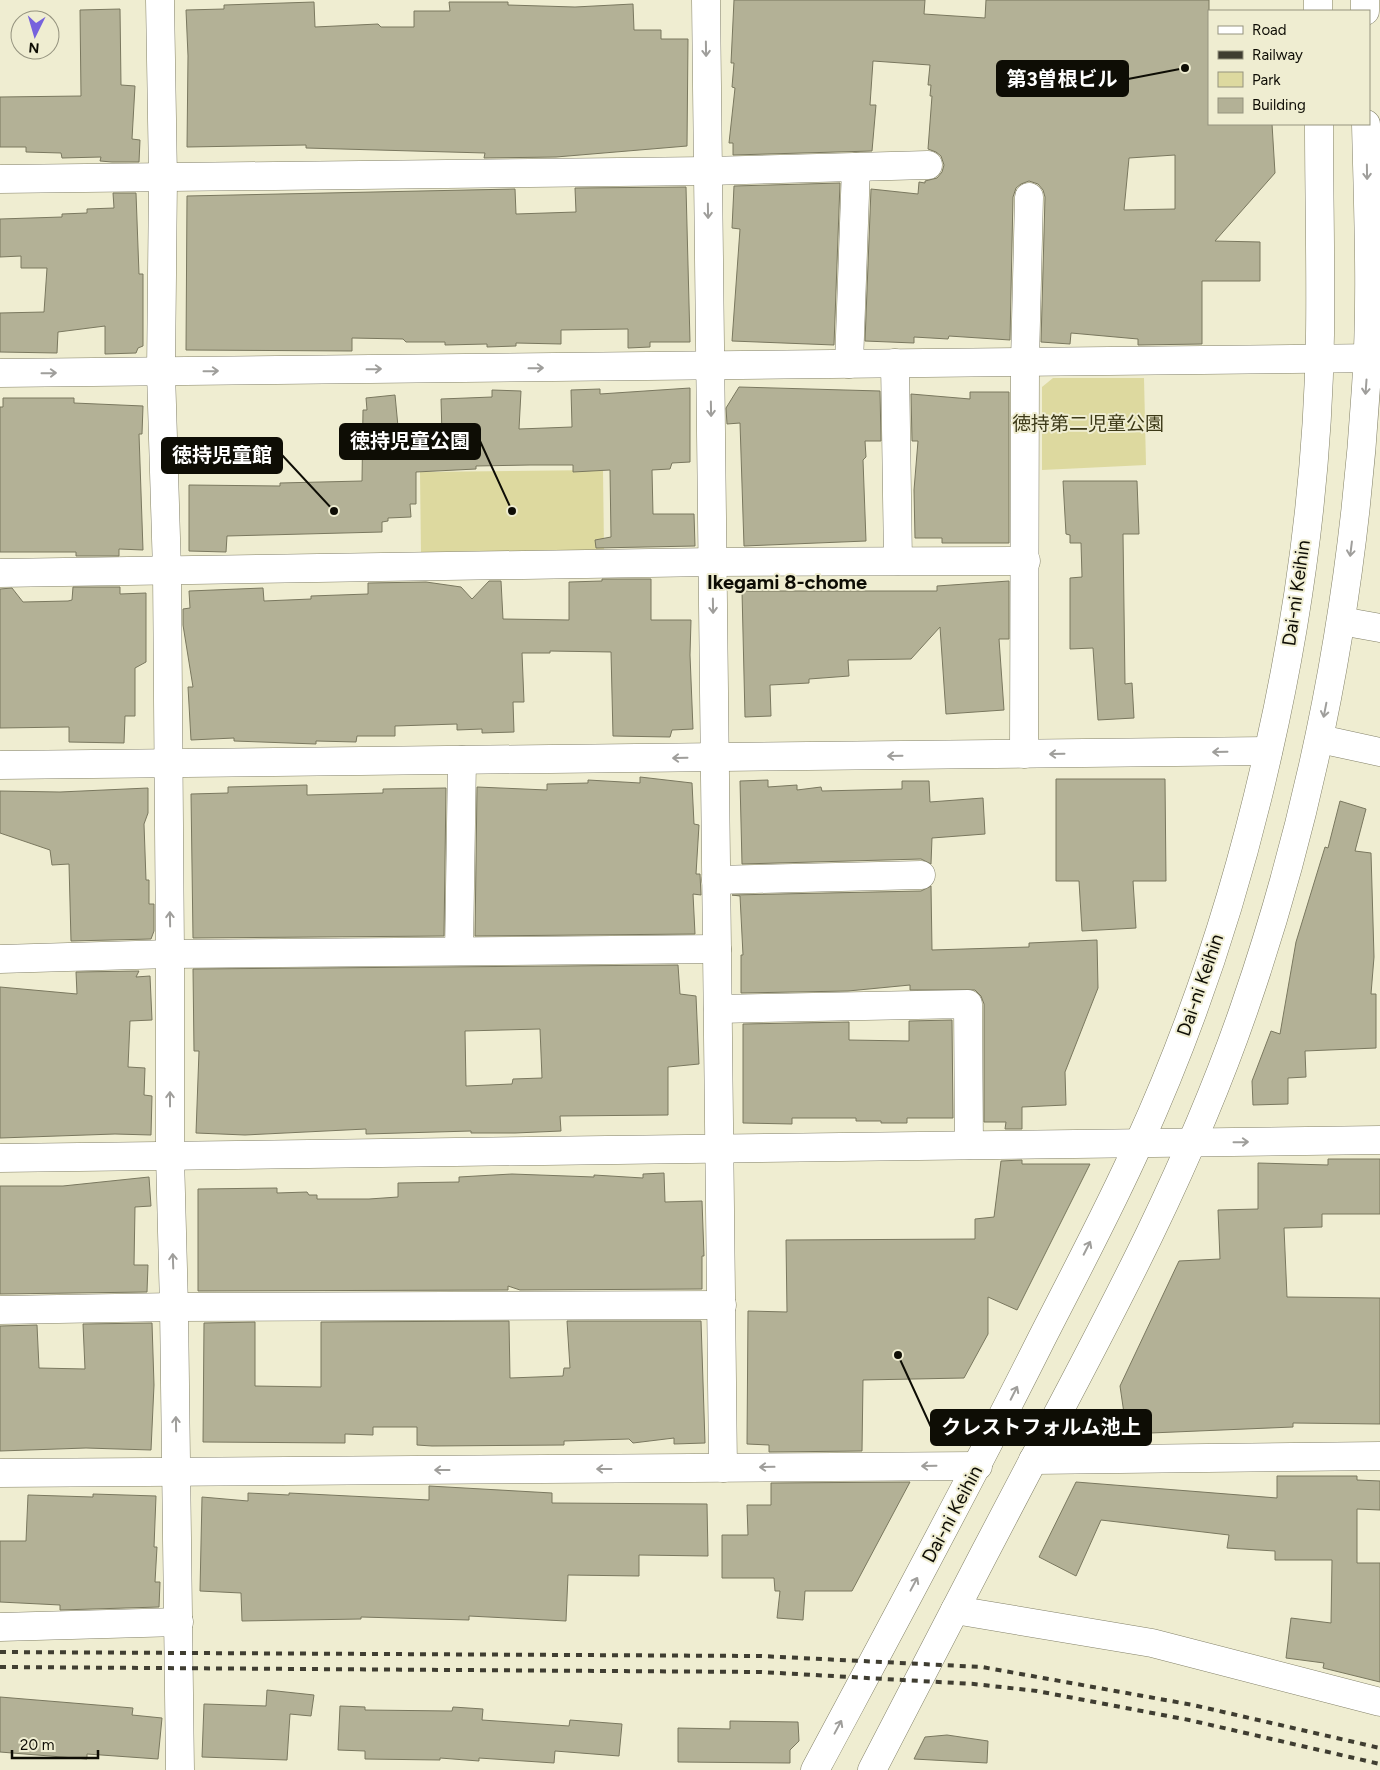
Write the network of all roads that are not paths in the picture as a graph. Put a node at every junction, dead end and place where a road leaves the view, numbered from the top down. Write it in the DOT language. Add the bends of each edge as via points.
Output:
graph roads {
  1 [pos="160,0"];
  2 [pos="706,0"];
  3 [pos="1319,125"];
  4 [pos="1366,125"];
  5 [pos="928,166"];
  6 [pos="856,167"];
  7 [pos="708,171"];
  8 [pos="163,178"];
  9 [pos="0,179"];
  10 [pos="1029,197"];
  11 [pos="1374,358"];
  12 [pos="1319,359"];
  13 [pos="1025,362"];
  14 [pos="895,363"];
  15 [pos="849,364"];
  16 [pos="710,365"];
  17 [pos="161,372"];
  18 [pos="0,373"];
  19 [pos="1026,561"];
  20 [pos="712,562"];
  21 [pos="898,562"];
  22 [pos="167,571"];
  23 [pos="0,573"];
  24 [pos="1341,621"];
  25 [pos="1380,628"];
  26 [pos="1320,738"];
  27 [pos="1268,751"];
  28 [pos="1380,752"];
  29 [pos="1024,754"];
  30 [pos="715,758"];
  31 [pos="462,760"];
  32 [pos="168,764"];
  33 [pos="0,765"];
  34 [pos="921,875"];
  35 [pos="716,880"];
  36 [pos="717,948"];
  37 [pos="459,951"];
  38 [pos="170,954"];
  39 [pos="0,959"];
  40 [pos="718,1009"];
  41 [pos="1380,1140"];
  42 [pos="1139,1143"];
  43 [pos="1192,1143"];
  44 [pos="969,1145"];
  45 [pos="720,1149"];
  46 [pos="170,1156"];
  47 [pos="0,1158"];
  48 [pos="722,1305"];
  49 [pos="174,1307"];
  50 [pos="0,1310"];
  51 [pos="1380,1456"];
  52 [pos="1033,1460"];
  53 [pos="978,1466"];
  54 [pos="723,1468"];
  55 [pos="177,1472"];
  56 [pos="0,1474"];
  57 [pos="956,1610"];
  58 [pos="179,1622"];
  59 [pos="0,1627"];
  60 [pos="1380,1702"];
  61 [pos="180,1770"];
  62 [pos="815,1770"];
  63 [pos="872,1770"];
  1 -- 8 [label="main road"];
  2 -- 7 [label="main road, one-way"];
  3 -- 12 [label="main road, Dai-ni Keihin"];
  4 -- 11 [label="main road, one-way"];
  5 -- 6 [label="main road"];
  6 -- 7 [label="main road"];
  6 -- 15 [label="main road"];
  7 -- 8 [label="main road"];
  7 -- 16 [label="main road, one-way"];
  8 -- 9 [label="main road"];
  8 -- 17 [label="main road"];
  10 -- 13 [label="main road"];
  11 -- 12 [label="main road"];
  11 -- 24 [label="main road, one-way"];
  12 -- 13 [label="main road"];
  12 -- 27 [label="main road, Dai-ni Keihin" via="1303,556"];
  13 -- 14 [label="main road"];
  13 -- 19 [label="main road"];
  14 -- 15 [label="main road"];
  14 -- 21 [label="main road"];
  15 -- 16 [label="main road"];
  17 -- 16 [label="main road, one-way"];
  16 -- 20 [label="main road, one-way"];
  18 -- 17 [label="main road, one-way"];
  17 -- 22 [label="main road"];
  19 -- 21 [label="main road"];
  19 -- 29 [label="main road"];
  20 -- 21 [label="main road"];
  20 -- 22 [label="main road"];
  20 -- 30 [label="main road, one-way"];
  22 -- 23 [label="main road"];
  22 -- 32 [label="main road"];
  24 -- 25 [label="main road"];
  24 -- 26 [label="main road, one-way"];
  26 -- 28 [label="main road"];
  26 -- 43 [label="main road" via="1273,920 1244,1010"];
  27 -- 29 [label="main road, one-way"];
  27 -- 42 [label="main road, Dai-ni Keihin" via="1248,836 1197,999"];
  29 -- 30 [label="main road, one-way"];
  30 -- 31 [label="main road, one-way"];
  30 -- 35 [label="main road"];
  31 -- 32 [label="main road"];
  31 -- 37 [label="main road"];
  32 -- 33 [label="main road"];
  38 -- 32 [label="main road, one-way"];
  34 -- 35 [label="main road"];
  35 -- 36 [label="main road"];
  36 -- 37 [label="main road"];
  36 -- 40 [label="main road"];
  37 -- 38 [label="main road"];
  38 -- 39 [label="main road"];
  46 -- 38 [label="main road, one-way"];
  40 -- 44 [label="main road" via="968,1004"];
  40 -- 45 [label="main road"];
  43 -- 41 [label="main road, one-way"];
  42 -- 43 [label="main road"];
  42 -- 44 [label="main road"];
  53 -- 42 [label="main road, Dai-ni Keihin, one-way"];
  43 -- 52 [label="main road" via="1154,1227"];
  44 -- 45 [label="main road"];
  45 -- 46 [label="main road"];
  45 -- 48 [label="main road"];
  46 -- 47 [label="main road"];
  49 -- 46 [label="main road, one-way"];
  48 -- 49 [label="main road"];
  48 -- 54 [label="main road"];
  49 -- 50 [label="main road"];
  55 -- 49 [label="main road, one-way"];
  51 -- 52 [label="main road"];
  52 -- 57 [label="main road"];
  53 -- 54 [label="main road, one-way"];
  62 -- 53 [label="main road, Dai-ni Keihin, one-way"];
  54 -- 55 [label="main road, one-way"];
  55 -- 56 [label="main road"];
  55 -- 58 [label="main road"];
  57 -- 60 [label="main road" via="1152,1643"];
  57 -- 63 [label="main road"];
  58 -- 59 [label="main road"];
  58 -- 61 [label="main road"];
}
